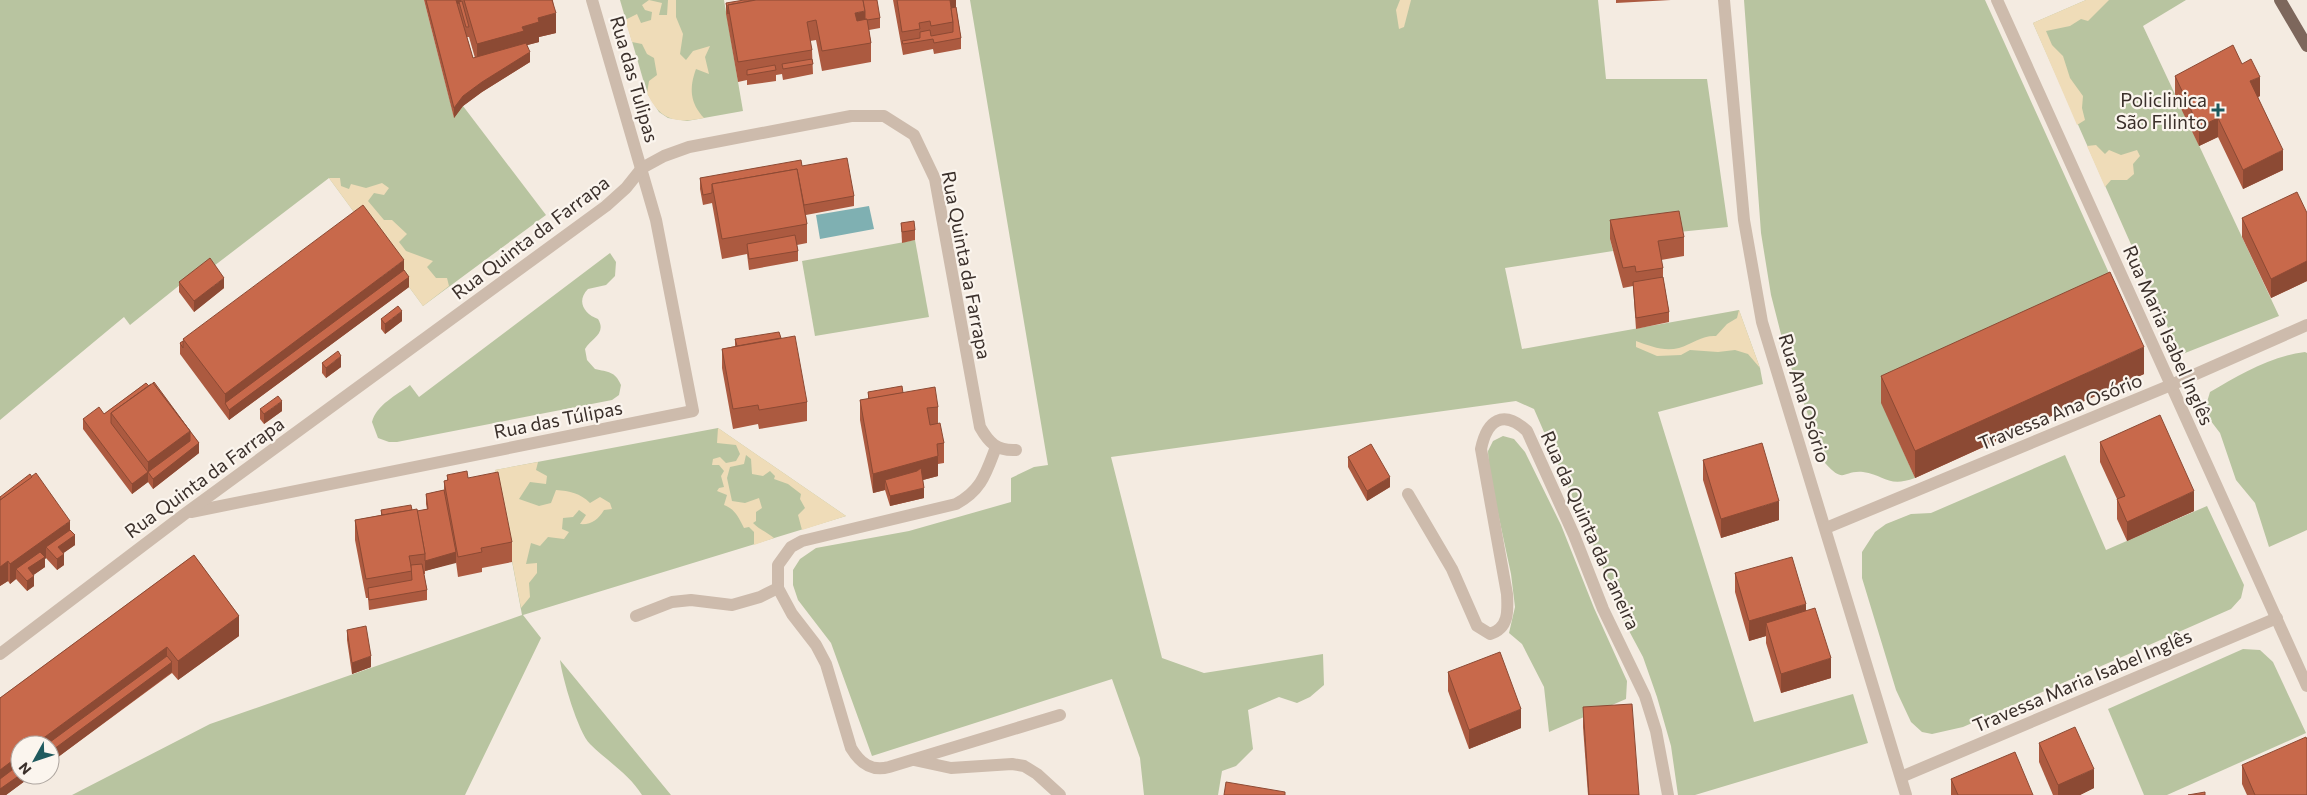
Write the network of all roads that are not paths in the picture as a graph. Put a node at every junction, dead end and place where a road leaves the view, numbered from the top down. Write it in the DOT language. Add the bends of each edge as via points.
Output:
graph roads {
  1 [pos="592,0"];
  2 [pos="1724,0"];
  3 [pos="1997,0"];
  4 [pos="2280,0"];
  5 [pos="2307,46"];
  6 [pos="642,168"];
  7 [pos="2307,325"];
  8 [pos="2171,385"];
  9 [pos="996,448"];
  10 [pos="1016,450"];
  11 [pos="1408,494"];
  12 [pos="186,513"];
  13 [pos="1826,528"];
  14 [pos="778,588"];
  15 [pos="636,616"];
  16 [pos="2277,618"];
  17 [pos="0,654"];
  18 [pos="2307,686"];
  19 [pos="1060,715"];
  20 [pos="913,760"];
  21 [pos="1901,777"];
  22 [pos="1060,795"];
  23 [pos="1668,795"];
  24 [pos="1906,795"];
  1 -- 6 [label="street, Rua das Tulipas"];
  2 -- 13 [label="street, Rua Ana Osório" via="1744,220 1753,276 1765,331"];
  3 -- 8 [label="street, Rua Maria Isabel Inglês"];
  4 -- 5 [label="main road"];
  6 -- 9 [label="street, Rua Quinta da Farrapa" via="689,147 850,116 884,116 914,135 935,179 980,427"];
  6 -- 12 [label="street, Rua Quinta da Farrapa" via="606,206"];
  6 -- 12 [label="street, Rua das Túlipas" via="656,220 693,411"];
  7 -- 8 [label="street, Travessa Ana Osório"];
  8 -- 13 [label="street, Travessa Ana Osório"];
  8 -- 16 [label="street, Rua Maria Isabel Inglês"];
  9 -- 10 [label="street"];
  9 -- 14 [label="street" via="981,484 956,504 815,537 791,547 782,555 778,565"];
  11 -- 23 [label="street, Rua da Quinta da Caneira" via="1452,569 1477,626 1490,634 1497,631 1506,618 1507,594 1481,449 1488,426 1496,421 1517,422 1527,431 1603,609 1645,696"];
  12 -- 17 [label="street, Rua Quinta da Farrapa"];
  13 -- 21 [label="street, Rua Ana Osório"];
  14 -- 15 [label="street" via="732,605 691,600 672,602"];
  14 -- 20 [label="street" via="826,664 847,736 858,759 881,769"];
  16 -- 18 [label="street, Rua Maria Isabel Inglês"];
  16 -- 21 [label="street, Travessa Maria Isabel Inglês"];
  19 -- 20 [label="street"];
  20 -- 22 [label="street" via="951,768 1024,766"];
  21 -- 24 [label="street, Rua Ana Osório"];
}
